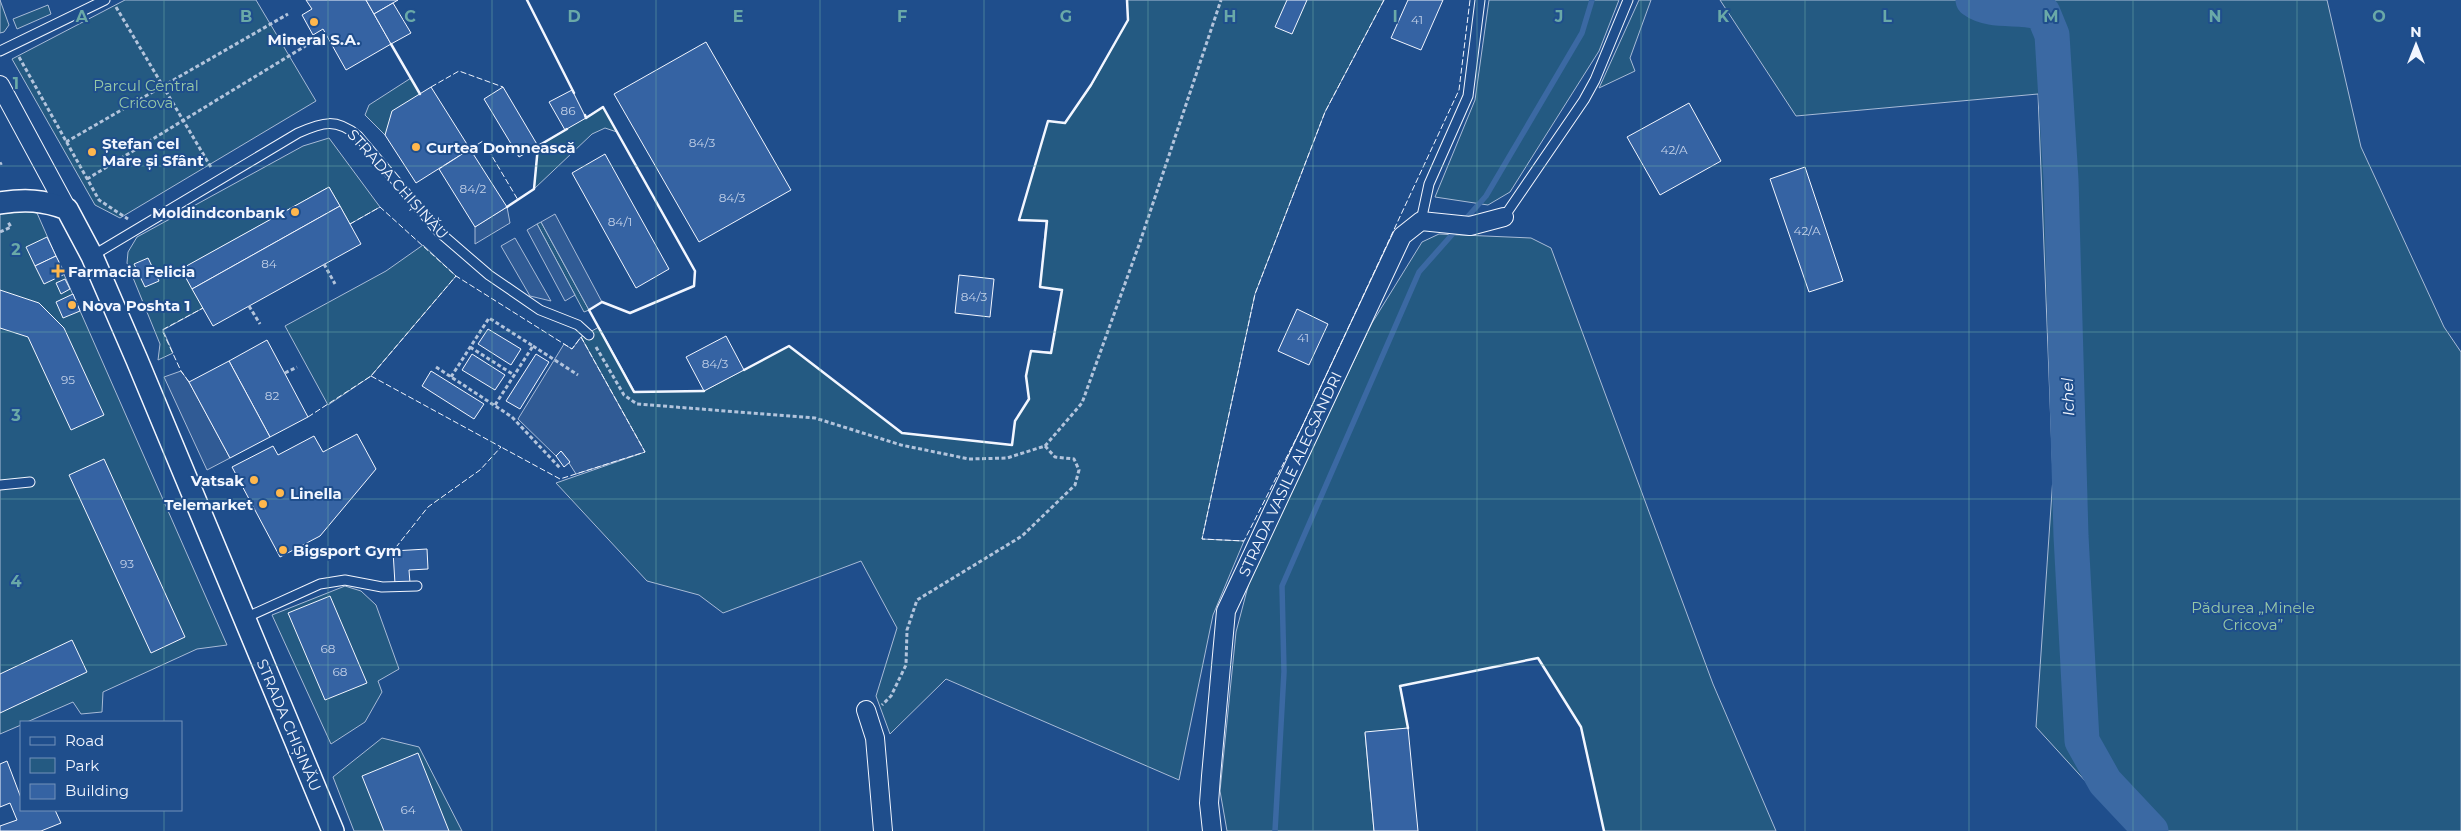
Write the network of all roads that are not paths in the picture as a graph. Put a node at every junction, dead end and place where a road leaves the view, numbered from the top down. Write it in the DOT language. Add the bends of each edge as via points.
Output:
graph roads {
  1 [pos="105,0"];
  2 [pos="1480,0"];
  3 [pos="1628,0"];
  4 [pos="0,51"];
  5 [pos="0,85"];
  6 [pos="0,203"];
  7 [pos="67,208"];
  8 [pos="1504,217"];
  9 [pos="1421,221"];
  10 [pos="92,256"];
  11 [pos="589,335"];
  12 [pos="30,482"];
  13 [pos="0,485"];
  14 [pos="416,586"];
  15 [pos="244,619"];
  16 [pos="868,714"];
  17 [pos="333,831"];
  18 [pos="882,831"];
  19 [pos="1212,831"];
  1 -- 4 [label="lane"];
  2 -- 9 [label="lane" via="1468,96 1429,184"];
  3 -- 8 [label="lane" via="1584,100"];
  5 -- 7 [label="street, STRADA CHIȘINĂU"];
  6 -- 7 [label="street" via="24,199"];
  7 -- 10 [label="street, STRADA CHIȘINĂU"];
  8 -- 9 [label="street" via="1470,226"];
  9 -- 19 [label="street, STRADA VASILE ALECSANDRI" via="1402,236 1226,611 1210,776"];
  10 -- 11 [label="lane, STRADA CHIȘINĂU" via="298,133 331,122 346,126 358,136 438,231 489,275 540,310 578,325"];
  10 -- 15 [label="street, STRADA CHIȘINĂU"];
  12 -- 13 [label="lane"];
  14 -- 15 [label="lane" via="382,587 345,580 320,584"];
  15 -- 17 [label="street, STRADA CHIȘINĂU"];
  16 -- 18 [label="street" via="874,738"];
}
